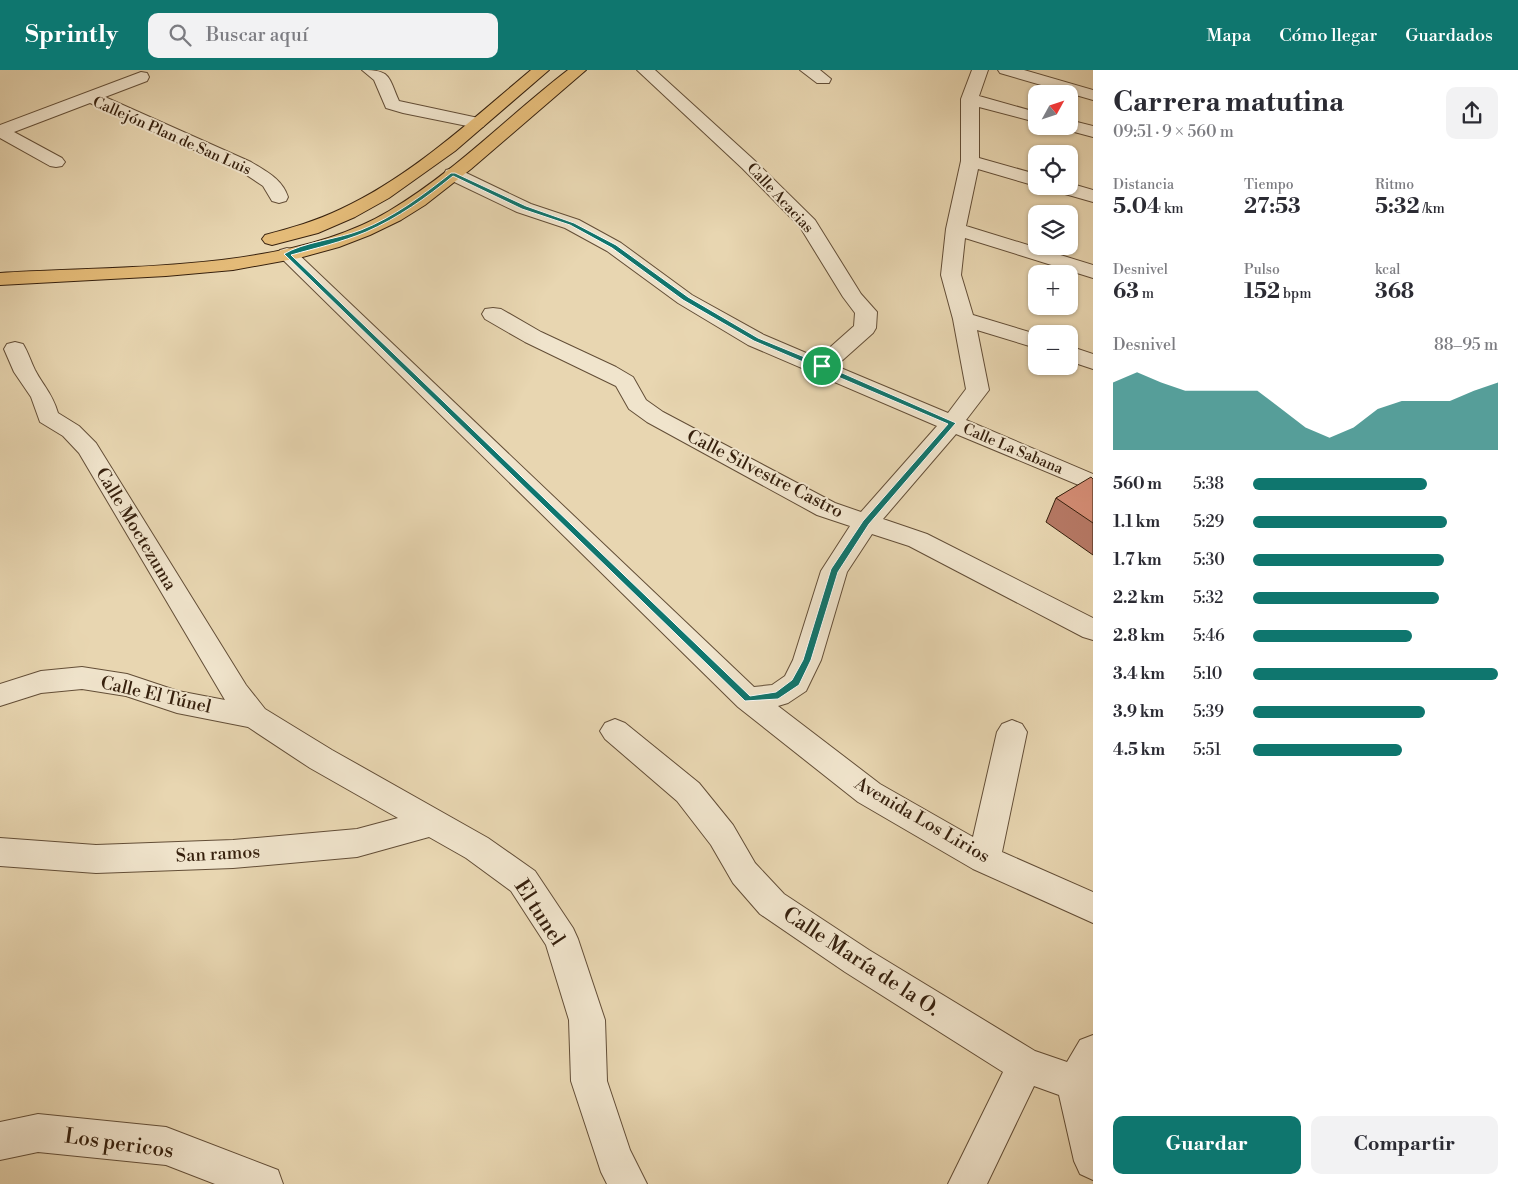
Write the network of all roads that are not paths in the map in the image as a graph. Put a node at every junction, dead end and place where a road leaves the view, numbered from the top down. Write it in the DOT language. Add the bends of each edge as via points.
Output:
graph roads {
  1 [pos="370,70"];
  2 [pos="540,70"];
  3 [pos="578,70"];
  4 [pos="645,70"];
  5 [pos="808,70"];
  6 [pos="980,70"];
  7 [pos="1006,70"];
  8 [pos="141,78"];
  9 [pos="823,79"];
  10 [pos="1093,95"];
  11 [pos="91,97"];
  12 [pos="970,99"];
  13 [pos="1028,115"];
  14 [pos="477,123"];
  15 [pos="1078,128"];
  16 [pos="0,131"];
  17 [pos="1093,132"];
  18 [pos="970,161"];
  19 [pos="56,162"];
  20 [pos="453,174"];
  21 [pos="1028,178"];
  22 [pos="1078,192"];
  23 [pos="1093,196"];
  24 [pos="279,197"];
  25 [pos="956,229"];
  26 [pos="287,254"];
  27 [pos="10,260"];
  28 [pos="1093,272"];
  29 [pos="0,279"];
  30 [pos="493,314"];
  31 [pos="964,319"];
  32 [pos="1028,339"];
  33 [pos="15,349"];
  34 [pos="1078,356"];
  35 [pos="1093,362"];
  36 [pos="822,366"];
  37 [pos="952,423"];
  38 [pos="1093,483"];
  39 [pos="866,523"];
  40 [pos="1093,630"];
  41 [pos="0,695"];
  42 [pos="748,699"];
  43 [pos="254,717"];
  44 [pos="615,731"];
  45 [pos="1012,732"];
  46 [pos="434,822"];
  47 [pos="0,852"];
  48 [pos="984,858"];
  49 [pos="1093,908"];
  50 [pos="1093,1052"];
  51 [pos="1026,1065"];
  52 [pos="1075,1083"];
  53 [pos="0,1141"];
  54 [pos="1093,1161"];
  55 [pos="264,1184"];
  56 [pos="628,1184"];
  57 [pos="967,1184"];
  1 -- 14 [label="street" via="381,78 392,104"];
  2 -- 14 [label="main road"];
  3 -- 20 [label="main road"];
  4 -- 36 [label="street, Calle Acacias" via="808,224 866,312 865,328"];
  5 -- 9 [label="street"];
  6 -- 12 [label="street"];
  7 -- 10 [label="street"];
  8 -- 11 [label="street"];
  11 -- 16 [label="street, Callejón Plan de San Luis"];
  11 -- 24 [label="street, Callejón Plan de San Luis" via="245,166 278,189"];
  12 -- 13 [label="street"];
  12 -- 18 [label="street"];
  14 -- 27 [label="main road" via="427,164 365,206 296,233 187,254"];
  15 -- 17 [label="street"];
  16 -- 19 [label="street"];
  18 -- 21 [label="street"];
  18 -- 25 [label="street"];
  20 -- 26 [label="main road" via="426,195 362,232"];
  20 -- 36 [label="street, Calle La Sabana" via="524,208 572,224 614,247 686,299 756,340"];
  22 -- 23 [label="street"];
  25 -- 28 [label="street"];
  25 -- 31 [label="street" via="951,275"];
  26 -- 29 [label="main road" via="208,268"];
  26 -- 42 [label="street, Avenida Los Lirios"];
  30 -- 39 [label="street, Calle Silvestre Castro" via="625,382 638,404 655,418 826,509"];
  31 -- 32 [label="street"];
  31 -- 37 [label="street" via="978,390"];
  33 -- 43 [label="street, Calle Moctezuma" via="25,372 42,397 48,417 71,431 88,448 236,693"];
  34 -- 35 [label="street"];
  36 -- 37 [label="street, Calle La Sabana"];
  37 -- 38 [label="street, Calle La Sabana"];
  37 -- 39 [label="street"];
  39 -- 40 [label="street, Calle Silvestre Castro" via="918,540"];
  39 -- 42 [label="street" via="834,571 807,660 796,683 778,695"];
  41 -- 43 [label="street, Calle El Túnel" via="41,682 82,678 127,685 177,702"];
  42 -- 48 [label="street, Avenida Los Lirios" via="869,793"];
  43 -- 46 [label="street, El tunel" via="321,760"];
  44 -- 51 [label="street, Calle María de la O." via="688,792 722,835 744,873 772,904 873,971"];
  45 -- 48 [label="street"];
  46 -- 47 [label="street, San ramos" via="357,842 233,854 96,859"];
  46 -- 56 [label="street, El tunel" via="523,880 561,939 587,1020 589,1081 614,1159"];
  48 -- 49 [label="street, Avenida Los Lirios"];
  50 -- 52 [label="street"];
  51 -- 52 [label="street, Calle María de la O."];
  51 -- 57 [label="street"];
  52 -- 54 [label="street"];
  53 -- 55 [label="street, Los pericos" via="38,1133 166,1146"];
}
